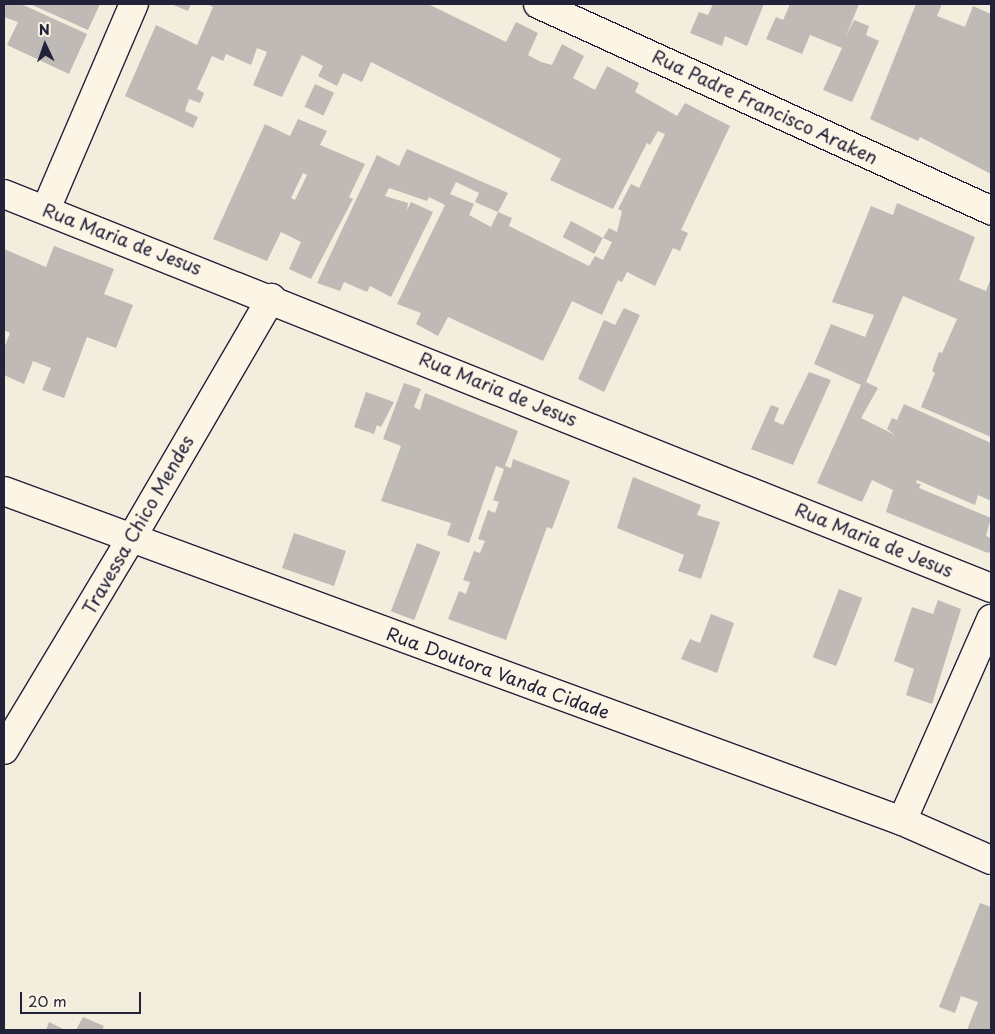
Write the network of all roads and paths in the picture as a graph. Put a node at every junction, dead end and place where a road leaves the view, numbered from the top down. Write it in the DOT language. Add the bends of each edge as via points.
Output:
graph roads {
  1 [pos="134,4"];
  2 [pos="538,4"];
  3 [pos="4,194"];
  4 [pos="46,209"];
  5 [pos="991,210"];
  6 [pos="271,298"];
  7 [pos="4,491"];
  8 [pos="131,539"];
  9 [pos="991,588"];
  10 [pos="991,619"];
  11 [pos="4,750"];
  12 [pos="902,821"];
  13 [pos="991,860"];
  1 -- 4 [label="street"];
  2 -- 5 [label="street, Rua Padre Francisco Araken"];
  3 -- 4 [label="street, Rua Maria de Jesus"];
  4 -- 6 [label="street, Rua Maria de Jesus"];
  6 -- 8 [label="street, Travessa Chico Mendes"];
  6 -- 9 [label="street, Rua Maria de Jesus"];
  7 -- 8 [label="street, Rua Doutora Vanda Cidade"];
  8 -- 11 [label="street, Travessa Chico Mendes"];
  8 -- 12 [label="street, Rua Doutora Vanda Cidade"];
  10 -- 12 [label="street"];
  12 -- 13 [label="street, Rua Doutora Vanda Cidade"];
}
